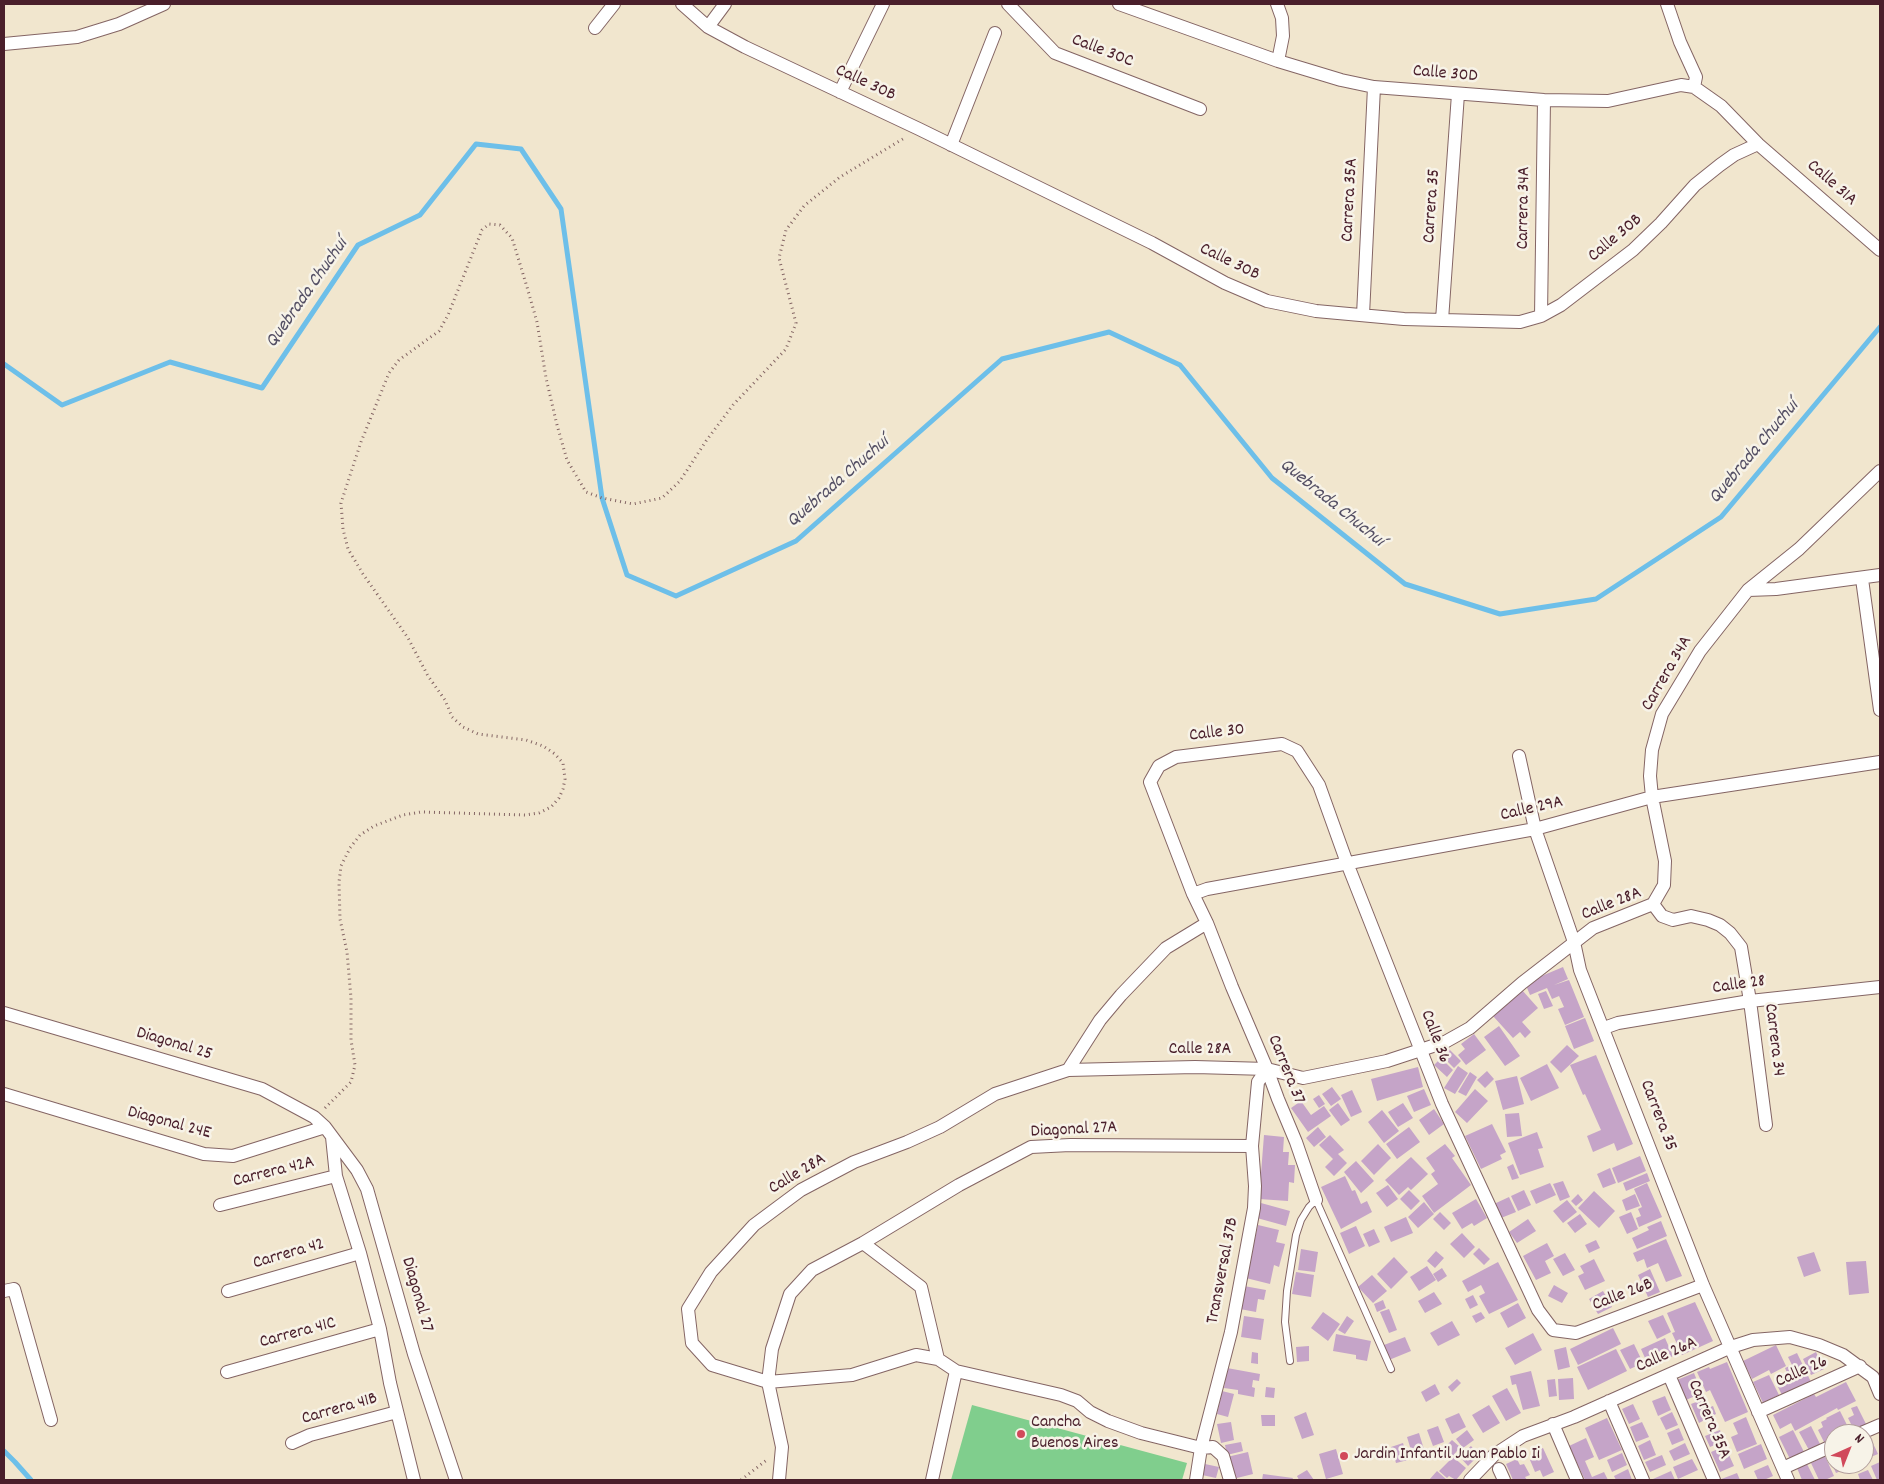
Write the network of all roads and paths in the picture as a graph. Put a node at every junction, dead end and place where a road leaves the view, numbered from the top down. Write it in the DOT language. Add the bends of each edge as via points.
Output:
graph roads {
  1 [pos="164,4"];
  2 [pos="614,4"];
  3 [pos="682,4"];
  4 [pos="725,4"];
  5 [pos="882,4"];
  6 [pos="1008,4"];
  7 [pos="1119,4"];
  8 [pos="1276,4"];
  9 [pos="1667,4"];
  10 [pos="708,27"];
  11 [pos="595,28"];
  12 [pos="994,33"];
  13 [pos="4,44"];
  14 [pos="1278,61"];
  15 [pos="1374,87"];
  16 [pos="1694,87"];
  17 [pos="840,92"];
  18 [pos="1458,94"];
  19 [pos="1544,100"];
  20 [pos="1200,108"];
  21 [pos="919,129"];
  22 [pos="1758,144"];
  23 [pos="951,145"];
  24 [pos="1880,250"];
  25 [pos="1363,315"];
  26 [pos="1541,316"];
  27 [pos="1442,320"];
  28 [pos="1880,471"];
  29 [pos="1880,575"];
  30 [pos="1862,579"];
  31 [pos="1748,590"];
  32 [pos="1880,710"];
  33 [pos="1297,751"];
  34 [pos="1519,756"];
  35 [pos="1880,762"];
  36 [pos="1150,782"];
  37 [pos="1652,797"];
  38 [pos="1535,829"];
  39 [pos="1347,863"];
  40 [pos="1193,894"];
  41 [pos="1652,904"];
  42 [pos="1207,922"];
  43 [pos="1730,933"];
  44 [pos="1574,942"];
  45 [pos="1880,987"];
  46 [pos="1750,1001"];
  47 [pos="4,1013"];
  48 [pos="1604,1028"];
  49 [pos="1421,1050"];
  50 [pos="1267,1069"];
  51 [pos="1068,1070"];
  52 [pos="4,1094"];
  53 [pos="314,1118"];
  54 [pos="1766,1125"];
  55 [pos="328,1131"];
  56 [pos="1252,1146"];
  57 [pos="336,1176"];
  58 [pos="1316,1200"];
  59 [pos="220,1204"];
  60 [pos="862,1243"];
  61 [pos="360,1253"];
  62 [pos="1703,1285"];
  63 [pos="9,1290"];
  64 [pos="228,1291"];
  65 [pos="380,1330"];
  66 [pos="1553,1330"];
  67 [pos="1730,1347"];
  68 [pos="938,1359"];
  69 [pos="1290,1361"];
  70 [pos="1860,1366"];
  71 [pos="1391,1369"];
  72 [pos="956,1371"];
  73 [pos="227,1372"];
  74 [pos="1669,1375"];
  75 [pos="1876,1376"];
  76 [pos="768,1382"];
  77 [pos="1880,1394"];
  78 [pos="1609,1401"];
  79 [pos="397,1412"];
  80 [pos="1758,1412"];
  81 [pos="51,1420"];
  82 [pos="1553,1424"];
  83 [pos="292,1443"];
  84 [pos="782,1447"];
  85 [pos="1201,1448"];
  86 [pos="1824,1450"];
  87 [pos="1783,1468"];
  88 [pos="414,1480"];
  89 [pos="456,1480"];
  90 [pos="741,1480"];
  91 [pos="780,1480"];
  92 [pos="932,1480"];
  93 [pos="1196,1480"];
  94 [pos="1230,1480"];
  95 [pos="1470,1480"];
  96 [pos="1577,1480"];
  97 [pos="1643,1480"];
  98 [pos="1714,1480"];
  99 [pos="1788,1480"];
  1 -- 13 [label="street" via="119,24 78,37"];
  2 -- 11 [label="street"];
  3 -- 10 [label="street, Calle 30B"];
  4 -- 10 [label="street"];
  5 -- 17 [label="street"];
  6 -- 20 [label="street, Calle 30C" via="1055,53"];
  7 -- 14 [label="street, Calle 30D"];
  8 -- 14 [label="street" via="1282,18 1283,36"];
  9 -- 16 [label="street" via="1696,77"];
  10 -- 17 [label="street, Calle 30B"];
  12 -- 23 [label="street"];
  14 -- 15 [label="street, Calle 30D"];
  15 -- 18 [label="street, Calle 30D"];
  15 -- 25 [label="street, Carrera 35A"];
  16 -- 19 [label="street, Calle 30D" via="1681,85 1608,101"];
  16 -- 22 [label="street" via="1721,106"];
  17 -- 21 [label="street, Calle 30B"];
  18 -- 19 [label="street, Calle 30D"];
  18 -- 27 [label="street, Carrera 35"];
  19 -- 26 [label="street, Carrera 34A"];
  21 -- 23 [label="street, Calle 30B"];
  21 -- 53 [label="path" via="840,177 804,206 786,230 780,258 796,323 786,348 733,405 680,480 662,498 633,504 586,492 567,460 537,322 512,238 500,225 488,224 482,230 439,331 389,372 361,442 342,503 348,549 408,638 452,717 462,727 478,734 526,740 542,746 556,754 562,763 565,779 558,798 551,807 539,813 422,812 403,815 374,826 360,835 350,848 339,882 340,919 348,952 355,1065 351,1082"];
  22 -- 24 [label="street, Calle 31A"];
  22 -- 26 [label="street, Calle 30B" via="1720,165 1695,185 1633,250 1561,305"];
  23 -- 25 [label="street, Calle 30B" via="1267,301 1316,311"];
  25 -- 27 [label="street, Calle 30B"];
  26 -- 27 [label="street, Calle 30B" via="1520,322"];
  28 -- 31 [label="street, Carrera 34A" via="1799,549"];
  29 -- 30 [label="street"];
  30 -- 31 [label="street"];
  30 -- 32 [label="street"];
  31 -- 37 [label="street, Carrera 34A" via="1700,651 1662,714 1652,750"];
  33 -- 36 [label="street, Calle 30" via="1282,744 1176,757 1159,766"];
  33 -- 39 [label="street, Calle 36" via="1320,786"];
  34 -- 38 [label="street, Carrera 35"];
  35 -- 37 [label="street, Calle 29A"];
  36 -- 40 [label="street, Carrera 37"];
  37 -- 38 [label="street, Calle 29A"];
  37 -- 41 [label="street, Carrera 34A" via="1665,861 1664,885"];
  38 -- 39 [label="street, Calle 29A"];
  38 -- 44 [label="street, Carrera 35"];
  39 -- 40 [label="street, Calle 29A" via="1207,888"];
  39 -- 49 [label="street, Calle 36"];
  40 -- 42 [label="street, Carrera 37"];
  41 -- 43 [label="street, Calle 28A" via="1662,916 1673,920 1691,916 1708,920"];
  41 -- 44 [label="street, Calle 28A" via="1592,928"];
  42 -- 50 [label="street, Carrera 37"];
  42 -- 51 [label="street" via="1166,948 1121,995 1100,1020"];
  43 -- 46 [label="street, Carrera 34" via="1741,947"];
  44 -- 48 [label="street, Carrera 35" via="1580,970"];
  44 -- 49 [label="street, Calle 28A" via="1470,1028 1446,1042"];
  45 -- 46 [label="street, Calle 28"];
  46 -- 48 [label="street, Calle 28"];
  46 -- 54 [label="street, Carrera 34"];
  47 -- 53 [label="street, Diagonal 25" via="262,1089"];
  48 -- 62 [label="street, Carrera 35"];
  49 -- 50 [label="street, Calle 28A" via="1387,1061 1303,1078"];
  49 -- 66 [label="street, Calle 36" via="1442,1104 1533,1301"];
  50 -- 51 [label="street, Calle 28A"];
  50 -- 56 [label="street, Transversal 37B" via="1258,1082"];
  50 -- 58 [label="street, Carrera 37"];
  51 -- 76 [label="street, Calle 28A" via="994,1094 940,1126 854,1162 801,1190 754,1225 711,1272 688,1309 692,1343 712,1365"];
  52 -- 55 [label="street, Diagonal 24E" via="204,1154 233,1156"];
  53 -- 55 [label="street, Diagonal 25"];
  55 -- 57 [label="street"];
  55 -- 89 [label="street, Diagonal 27" via="367,1189 414,1354"];
  56 -- 60 [label="street, Diagonal 27A" via="1031,1147 959,1185"];
  56 -- 85 [label="street, Transversal 37B" via="1254,1208 1230,1332"];
  57 -- 59 [label="street, Carrera 42A"];
  57 -- 61 [label="street"];
  58 -- 69 [label="lane" via="1305,1213 1296,1235 1285,1322"];
  58 -- 71 [label="lane, Carrera 37"];
  60 -- 68 [label="street" via="921,1287"];
  60 -- 76 [label="street, Diagonal 27A" via="812,1270 790,1294 772,1349"];
  61 -- 64 [label="street, Carrera 42"];
  61 -- 65 [label="street"];
  62 -- 66 [label="street, Calle 26B" via="1576,1333"];
  62 -- 67 [label="street, Carrera 35"];
  63 -- 81 [label="street"];
  65 -- 73 [label="street, Carrera 41C"];
  65 -- 79 [label="street"];
  67 -- 70 [label="street, Calle 26A" via="1753,1340 1790,1337 1835,1351"];
  67 -- 74 [label="street, Calle 26A"];
  67 -- 80 [label="street, Carrera 35"];
  68 -- 72 [label="street"];
  68 -- 76 [label="street" via="916,1355 852,1375"];
  70 -- 75 [label="street, Calle 26A"];
  70 -- 80 [label="street, Calle 26"];
  72 -- 85 [label="street" via="1061,1395 1108,1421"];
  72 -- 92 [label="street"];
  74 -- 78 [label="street, Calle 26A"];
  74 -- 98 [label="street, Carrera 35A"];
  75 -- 77 [label="street"];
  76 -- 84 [label="street, Diagonal 27A"];
  78 -- 82 [label="street, Calle 26A"];
  78 -- 97 [label="street"];
  79 -- 83 [label="street, Carrera 41B" via="310,1435"];
  79 -- 88 [label="street"];
  80 -- 87 [label="street, Carrera 35"];
  82 -- 95 [label="street, Calle 26A" via="1523,1436 1494,1454"];
  82 -- 96 [label="street"];
  84 -- 90 [label="path"];
  84 -- 91 [label="street, Diagonal 27A"];
  85 -- 93 [label="street, Transversal 37B"];
  85 -- 94 [label="street" via="1213,1447 1223,1456"];
  86 -- 87 [label="street"];
  87 -- 99 [label="street, Carrera 35"];
}
